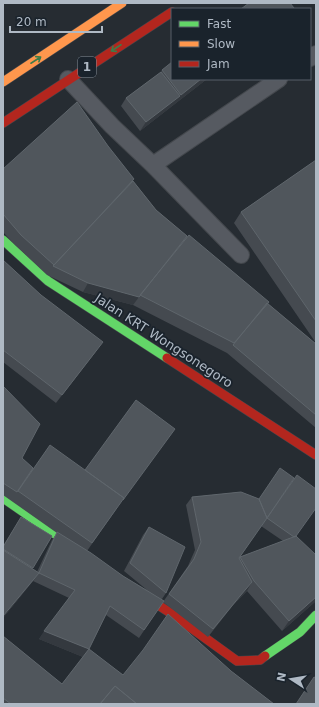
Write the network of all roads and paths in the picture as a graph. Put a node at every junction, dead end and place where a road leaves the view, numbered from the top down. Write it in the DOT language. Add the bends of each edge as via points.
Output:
graph roads {
  1 [pos="122,3"];
  2 [pos="171,13"];
  3 [pos="68,79"];
  4 [pos="278,80"];
  5 [pos="3,82"];
  6 [pos="3,123"];
  7 [pos="153,165"];
  8 [pos="3,240"];
  9 [pos="241,255"];
  10 [pos="316,455"];
  11 [pos="3,498"];
  12 [pos="91,559"];
  13 [pos="128,585"];
  14 [pos="316,614"];
  5 -- 1 [label="main road, one-way"];
  2 -- 3 [label="main road, 1, one-way"];
  3 -- 6 [label="main road, 1"];
  3 -- 7 [label="lane"];
  4 -- 7 [label="lane"];
  7 -- 9 [label="lane"];
  8 -- 10 [label="main road, Jalan KRT Wongsonegoro" via="48,281"];
  11 -- 12 [label="main road"];
  13 -- 14 [label="main road" via="237,661 260,660 300,632"];
}
